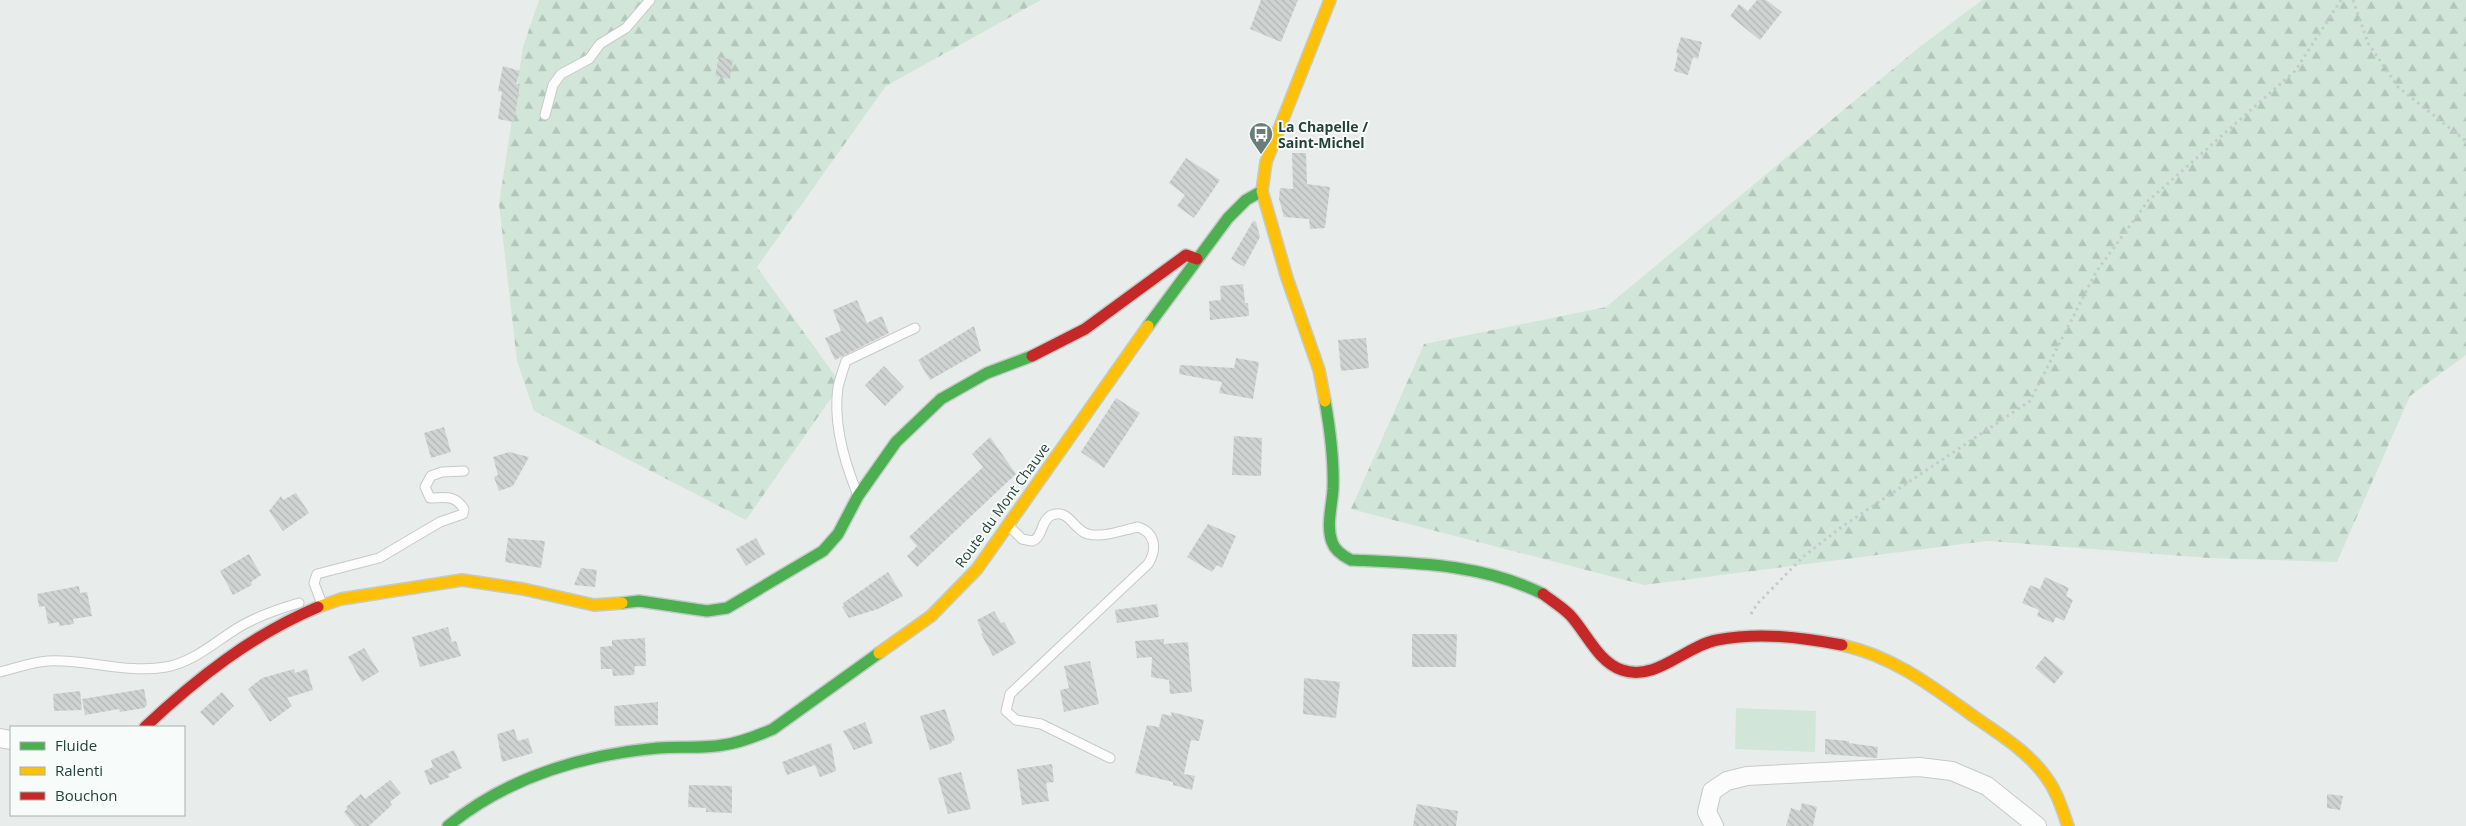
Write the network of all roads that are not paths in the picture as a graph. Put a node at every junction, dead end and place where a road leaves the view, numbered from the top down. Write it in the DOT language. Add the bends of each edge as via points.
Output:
graph roads {
  1 [pos="650,0"];
  2 [pos="1330,0"];
  3 [pos="545,115"];
  4 [pos="1262,191"];
  5 [pos="1197,259"];
  6 [pos="915,328"];
  7 [pos="464,471"];
  8 [pos="858,496"];
  9 [pos="1008,524"];
  10 [pos="322,604"];
  11 [pos="310,609"];
  12 [pos="0,672"];
  13 [pos="146,726"];
  14 [pos="1110,758"];
  15 [pos="448,826"];
  16 [pos="1714,826"];
  17 [pos="2037,826"];
  18 [pos="2068,826"];
  1 -- 3 [label="lane" via="626,28 600,44 589,59 560,74 553,85"];
  2 -- 4 [label="street" via="1266,162"];
  4 -- 5 [label="street, Route du Mont Chauve" via="1246,200 1228,218"];
  4 -- 18 [label="street" via="1287,278 1319,370 1330,426 1334,488 1329,529 1332,544 1340,554 1352,560 1457,568 1496,575 1547,595 1566,610 1610,663 1621,670 1646,672 1699,645 1737,636 1777,637 1853,647 1902,666 2028,758 2056,794"];
  5 -- 8 [label="street" via="1186,254 1085,329 1032,356 987,372 941,399 896,442"];
  5 -- 9 [label="street, Route du Mont Chauve"];
  6 -- 8 [label="lane" via="846,361 838,388 839,422 846,465"];
  7 -- 10 [label="lane" via="431,476 425,487 430,498 454,498 464,509 464,514 440,522 379,558 317,574 314,583"];
  8 -- 10 [label="street" via="838,534 823,551 727,608 706,611 639,601 594,605 523,589 462,580"];
  9 -- 14 [label="lane" via="1027,541 1036,540 1044,522 1053,514 1067,516 1087,534 1138,527 1151,536 1154,554 1148,564 1010,694 1006,703 1006,712 1016,720 1041,724"];
  9 -- 15 [label="street, Route du Mont Chauve" via="977,569 931,616 773,729 729,745 656,748 576,761 494,792"];
  10 -- 11 [label="street"];
  11 -- 12 [label="lane" via="300,603 284,607 238,628 191,659 165,668 50,661"];
  11 -- 13 [label="street" via="275,627 215,666 182,691"];
  16 -- 17 [label="street" via="1706,812 1712,791 1727,781 1747,776 1919,767 1952,771 1987,786"];
}
